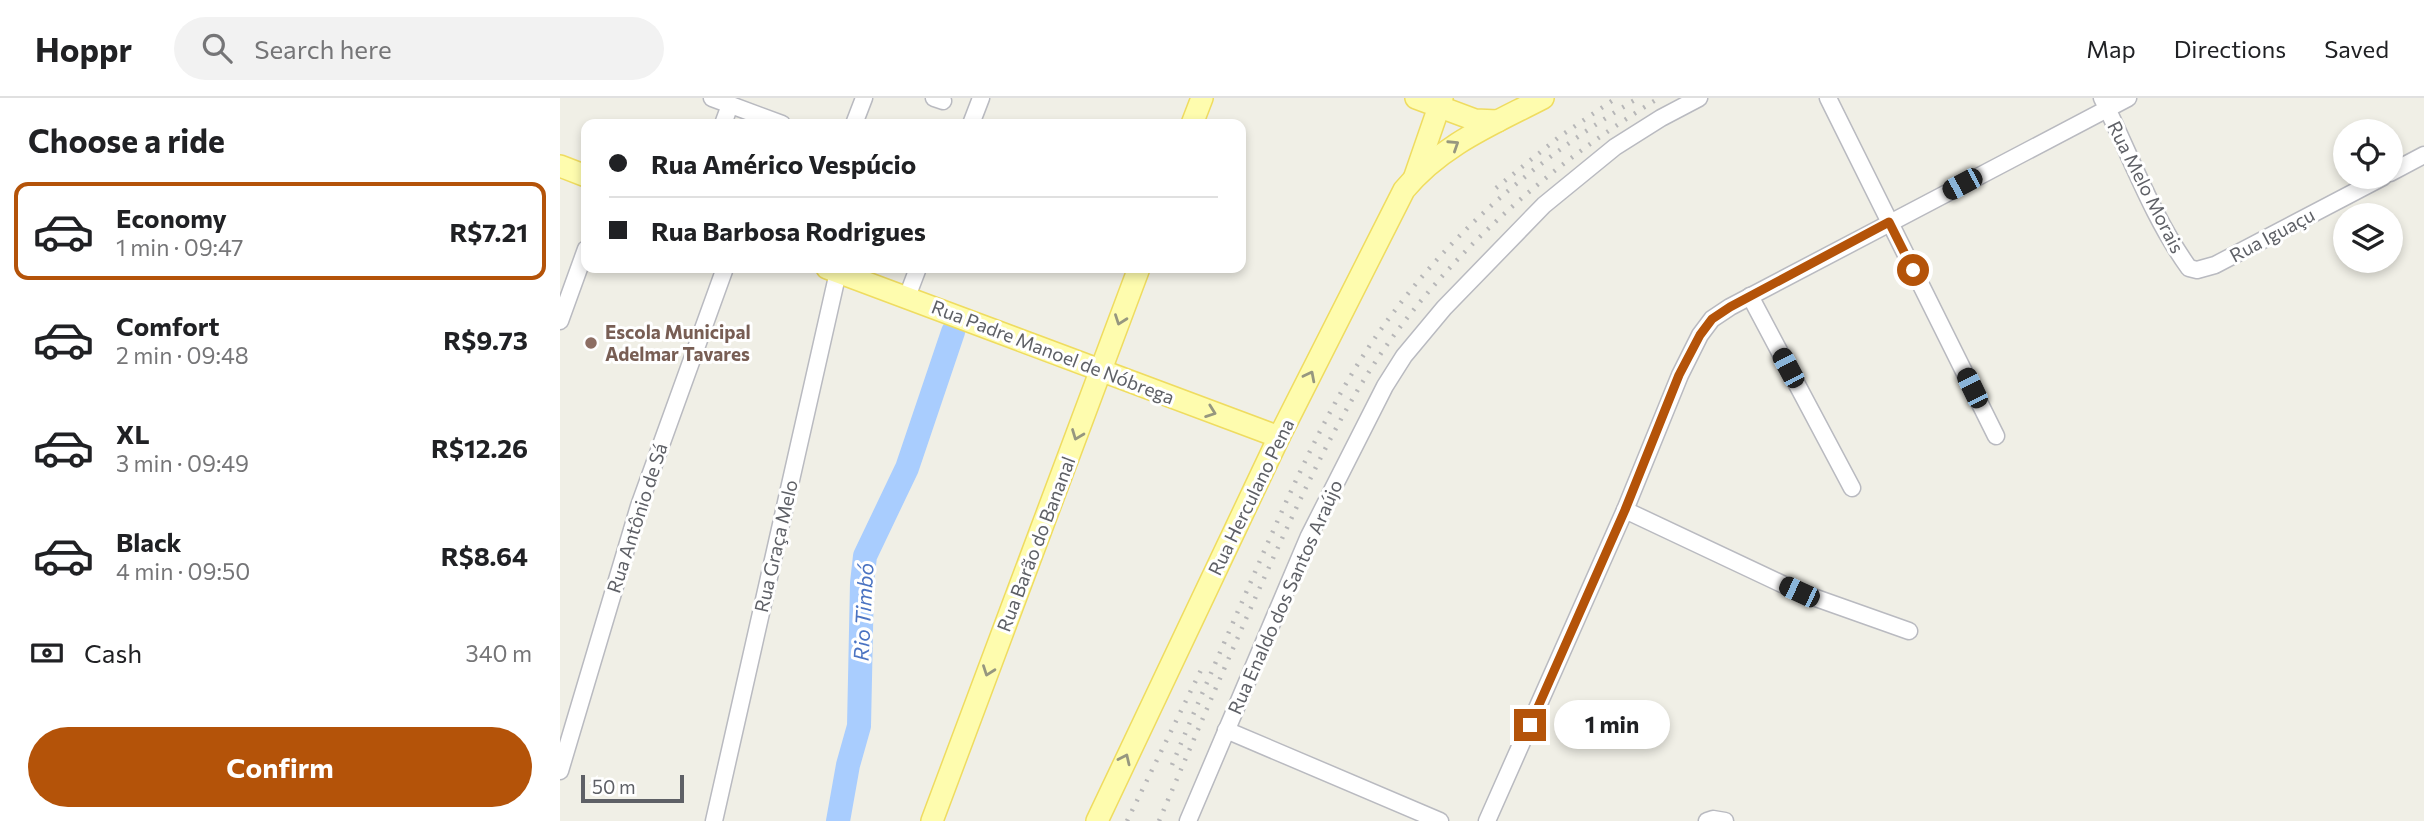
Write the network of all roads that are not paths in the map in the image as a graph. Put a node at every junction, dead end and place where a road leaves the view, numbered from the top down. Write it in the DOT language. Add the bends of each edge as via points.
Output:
graph roads {
  1 [pos="712,98"];
  2 [pos="864,98"];
  3 [pos="981,98"];
  4 [pos="1202,98"];
  5 [pos="1416,98"];
  6 [pos="1543,98"];
  7 [pos="1699,98"];
  8 [pos="1828,98"];
  9 [pos="2128,98"];
  10 [pos="1441,102"];
  11 [pos="2104,103"];
  12 [pos="730,105"];
  13 [pos="725,119"];
  14 [pos="768,119"];
  15 [pos="856,119"];
  16 [pos="973,119"];
  17 [pos="1194,119"];
  18 [pos="1498,121"];
  19 [pos="2424,155"];
  20 [pos="560,166"];
  21 [pos="2403,166"];
  22 [pos="581,174"];
  23 [pos="1414,178"];
  24 [pos="2360,189"];
  25 [pos="1889,222"];
  26 [pos="581,263"];
  27 [pos="2197,270"];
  28 [pos="723,273"];
  29 [pos="832,273"];
  30 [pos="841,273"];
  31 [pos="916,273"];
  32 [pos="1137,273"];
  33 [pos="1750,296"];
  34 [pos="907,297"];
  35 [pos="560,321"];
  36 [pos="1101,372"];
  37 [pos="1996,436"];
  38 [pos="1279,437"];
  39 [pos="1852,488"];
  40 [pos="1625,510"];
  41 [pos="1909,631"];
  42 [pos="1226,730"];
  43 [pos="560,771"];
  44 [pos="714,821"];
  45 [pos="932,821"];
  46 [pos="1097,821"];
  47 [pos="1188,821"];
  48 [pos="1440,821"];
  49 [pos="1487,821"];
  50 [pos="1707,821"];
  51 [pos="1725,821"];
  1 -- 12 [label="street"];
  2 -- 15 [label="street"];
  3 -- 16 [label="street"];
  4 -- 17 [label="main road"];
  5 -- 10 [label="main road"];
  6 -- 18 [label="main road"];
  7 -- 42 [label="street, Rua Enaldo dos Santos Araújo" via="1615,147 1544,205 1417,338 1385,386 1309,536"];
  8 -- 25 [label="street"];
  9 -- 11 [label="street"];
  10 -- 18 [label="main road" via="1475,120"];
  10 -- 23 [label="main road"];
  11 -- 25 [label="street"];
  11 -- 27 [label="street, Rua Melo Morais" via="2173,242 2189,268"];
  12 -- 13 [label="street"];
  12 -- 14 [label="street"];
  23 -- 18 [label="main road, one-way" via="1459,141"];
  19 -- 21 [label="street"];
  20 -- 22 [label="main road"];
  38 -- 23 [label="main road, Rua Herculano Pena, one-way" via="1396,204"];
  24 -- 27 [label="street, Rua Iguaçu" via="2215,265"];
  25 -- 33 [label="street"];
  25 -- 37 [label="street"];
  26 -- 35 [label="street"];
  28 -- 43 [label="street, Rua Antônio de Sá" via="639,506"];
  29 -- 44 [label="street, Rua Graça Melo"];
  30 -- 34 [label="main road, Rua Padre Manoel de Nóbrega"];
  31 -- 34 [label="street"];
  32 -- 36 [label="main road, Rua Barão do Bananal, one-way"];
  33 -- 39 [label="street"];
  33 -- 40 [label="street" via="1712,319 1700,335 1679,375"];
  34 -- 36 [label="main road, Rua Padre Manoel de Nóbrega"];
  36 -- 38 [label="main road, Rua Padre Manoel de Nóbrega, one-way"];
  36 -- 45 [label="main road, Rua Barão do Bananal, one-way"];
  46 -- 38 [label="main road, Rua Herculano Pena, one-way"];
  40 -- 41 [label="street" via="1799,592"];
  40 -- 49 [label="street"];
  42 -- 47 [label="street, Rua Enaldo dos Santos Araújo"];
  42 -- 48 [label="street"];
  50 -- 51 [label="street"];
}
